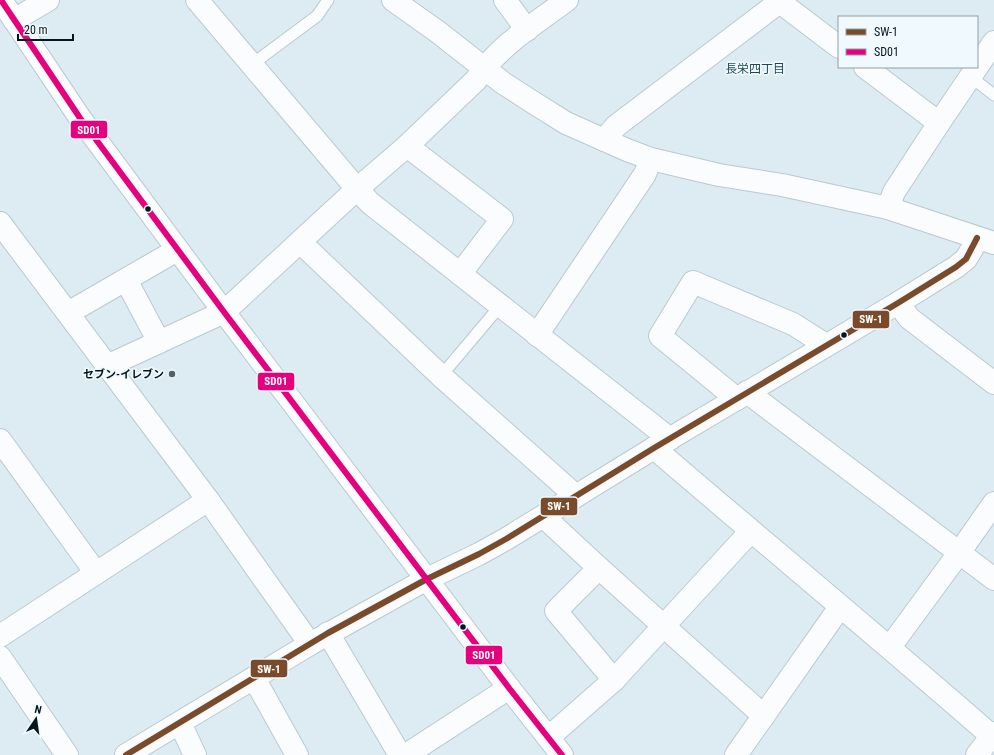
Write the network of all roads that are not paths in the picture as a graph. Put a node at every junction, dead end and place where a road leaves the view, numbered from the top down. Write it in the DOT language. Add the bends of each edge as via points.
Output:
graph roads {
  1 [pos="1,0"];
  2 [pos="48,0"];
  3 [pos="197,0"];
  4 [pos="328,0"];
  5 [pos="393,0"];
  6 [pos="505,0"];
  7 [pos="567,0"];
  8 [pos="779,1"];
  9 [pos="14,20"];
  10 [pos="527,30"];
  11 [pos="994,42"];
  12 [pos="838,46"];
  13 [pos="252,65"];
  14 [pos="978,66"];
  15 [pos="484,68"];
  16 [pos="866,68"];
  17 [pos="977,68"];
  18 [pos="971,77"];
  19 [pos="994,95"];
  20 [pos="939,123"];
  21 [pos="604,140"];
  22 [pos="407,146"];
  23 [pos="651,160"];
  24 [pos="357,189"];
  25 [pos="888,208"];
  26 [pos="0,223"];
  27 [pos="985,240"];
  28 [pos="300,242"];
  29 [pos="177,250"];
  30 [pos="460,274"];
  31 [pos="126,280"];
  32 [pos="898,303"];
  33 [pos="500,306"];
  34 [pos="224,312"];
  35 [pos="68,313"];
  36 [pos="537,335"];
  37 [pos="159,342"];
  38 [pos="826,345"];
  39 [pos="107,366"];
  40 [pos="440,376"];
  41 [pos="994,383"];
  42 [pos="742,396"];
  43 [pos="0,440"];
  44 [pos="662,443"];
  45 [pos="576,496"];
  46 [pos="208,500"];
  47 [pos="994,503"];
  48 [pos="544,517"];
  49 [pos="751,531"];
  50 [pos="959,553"];
  51 [pos="599,568"];
  52 [pos="96,573"];
  53 [pos="427,579"];
  54 [pos="994,579"];
  55 [pos="840,607"];
  56 [pos="663,626"];
  57 [pos="328,633"];
  58 [pos="0,636"];
  59 [pos="310,644"];
  60 [pos="890,647"];
  61 [pos="0,657"];
  62 [pos="254,678"];
  63 [pos="614,680"];
  64 [pos="510,688"];
  65 [pos="764,716"];
  66 [pos="180,723"];
  67 [pos="993,736"];
  68 [pos="549,737"];
  69 [pos="67,755"];
  70 [pos="126,755"];
  71 [pos="194,755"];
  72 [pos="297,755"];
  73 [pos="400,755"];
  74 [pos="406,755"];
  75 [pos="562,755"];
  76 [pos="736,755"];
  77 [pos="977,755"];
  1 -- 9 [label="street"];
  2 -- 9 [label="street"];
  3 -- 13 [label="street"];
  4 -- 13 [label="lane" via="317,16"];
  5 -- 15 [label="street"];
  6 -- 10 [label="street"];
  7 -- 10 [label="street"];
  8 -- 12 [label="street"];
  8 -- 21 [label="street" via="616,126"];
  9 -- 29 [label="street" via="80,118"];
  10 -- 15 [label="street"];
  11 -- 14 [label="street"];
  13 -- 24 [label="street"];
  15 -- 21 [label="street" via="566,123"];
  15 -- 22 [label="street" via="476,80"];
  16 -- 20 [label="street"];
  17 -- 18 [label="street"];
  18 -- 19 [label="lane"];
  18 -- 20 [label="street"];
  20 -- 25 [label="street" via="894,192"];
  21 -- 23 [label="street"];
  22 -- 24 [label="street"];
  22 -- 30 [label="street" via="502,219"];
  23 -- 25 [label="street"];
  23 -- 36 [label="street" via="645,174"];
  24 -- 28 [label="street"];
  24 -- 30 [label="street" via="370,203"];
  25 -- 27 [label="street"];
  26 -- 35 [label="street"];
  27 -- 32 [label="street" via="972,249 961,263"];
  28 -- 34 [label="street"];
  28 -- 40 [label="street"];
  29 -- 31 [label="street"];
  29 -- 34 [label="street"];
  30 -- 33 [label="street"];
  31 -- 35 [label="street"];
  31 -- 37 [label="street"];
  32 -- 38 [label="street"];
  32 -- 41 [label="street" via="909,318"];
  33 -- 36 [label="street"];
  33 -- 40 [label="lane"];
  34 -- 37 [label="street"];
  34 -- 53 [label="street"];
  35 -- 39 [label="street"];
  36 -- 44 [label="street"];
  37 -- 39 [label="street"];
  38 -- 42 [label="street"];
  38 -- 42 [label="street" via="792,324 693,282 660,336"];
  39 -- 46 [label="street"];
  40 -- 45 [label="street"];
  42 -- 44 [label="street"];
  42 -- 50 [label="street"];
  43 -- 52 [label="street"];
  44 -- 45 [label="street"];
  44 -- 49 [label="street"];
  45 -- 48 [label="street"];
  46 -- 52 [label="street"];
  46 -- 59 [label="street"];
  47 -- 50 [label="street"];
  48 -- 51 [label="street"];
  48 -- 53 [label="street" via="479,554"];
  49 -- 55 [label="street"];
  49 -- 56 [label="street"];
  50 -- 54 [label="street"];
  50 -- 60 [label="street"];
  51 -- 56 [label="street"];
  51 -- 63 [label="street" via="556,611"];
  52 -- 58 [label="street"];
  53 -- 57 [label="street"];
  53 -- 64 [label="street"];
  55 -- 60 [label="street"];
  55 -- 65 [label="street"];
  56 -- 63 [label="street"];
  56 -- 65 [label="street"];
  57 -- 59 [label="street"];
  57 -- 73 [label="street"];
  59 -- 62 [label="street"];
  60 -- 67 [label="street"];
  61 -- 69 [label="street"];
  62 -- 66 [label="street"];
  62 -- 72 [label="street"];
  63 -- 68 [label="street"];
  64 -- 68 [label="street"];
  64 -- 74 [label="street"];
  65 -- 76 [label="street"];
  66 -- 70 [label="street"];
  66 -- 71 [label="street"];
  67 -- 77 [label="street"];
  68 -- 75 [label="street"];
}
